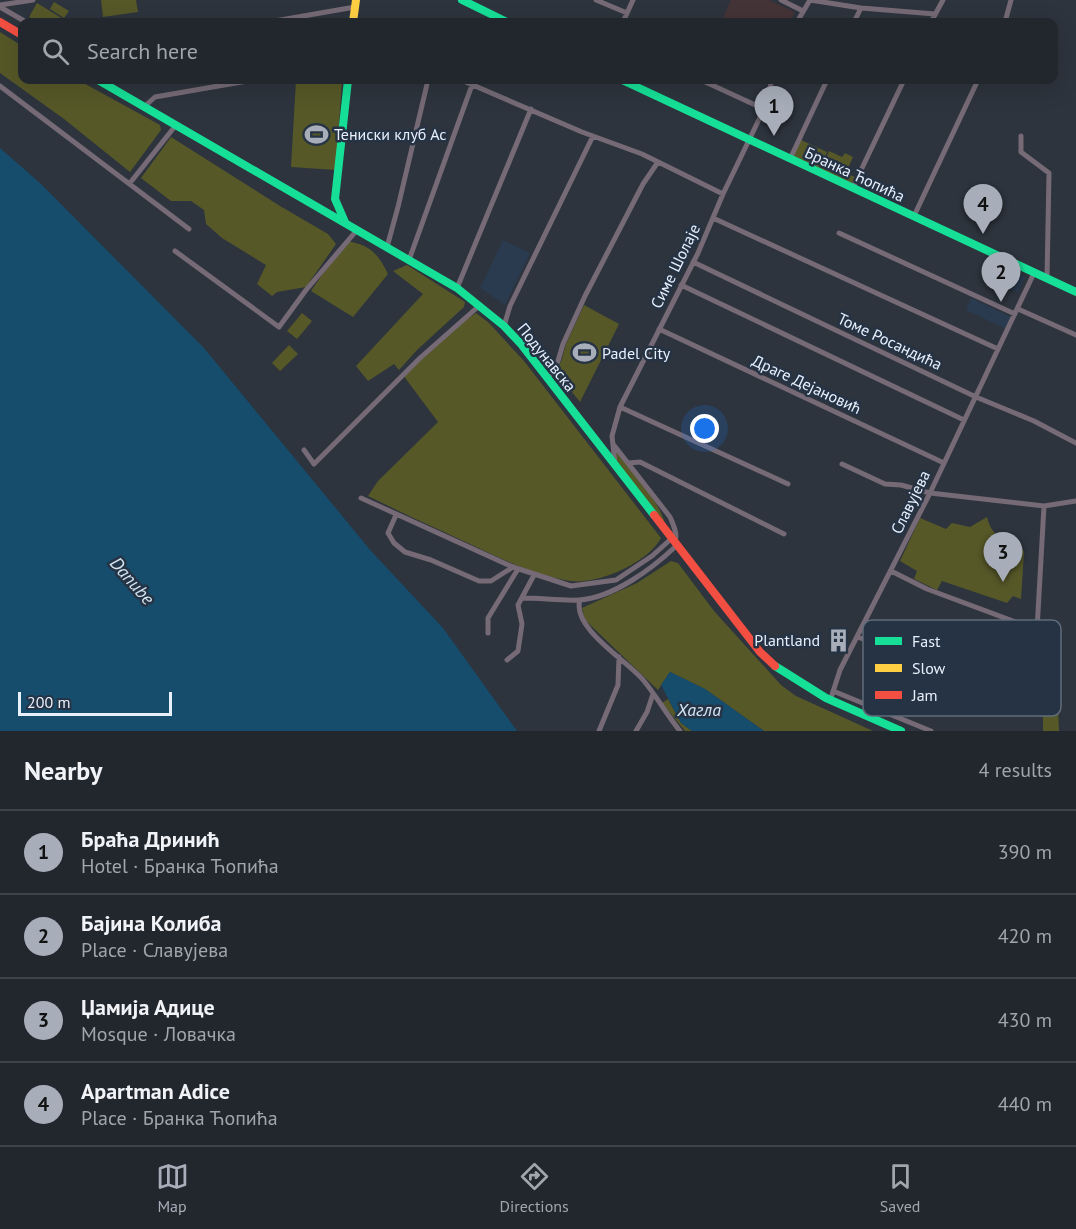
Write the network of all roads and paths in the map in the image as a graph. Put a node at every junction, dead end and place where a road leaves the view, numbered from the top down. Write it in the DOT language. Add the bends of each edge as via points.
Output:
graph roads {
  1 [pos="33,0"];
  2 [pos="462,0"];
  3 [pos="596,0"];
  4 [pos="633,0"];
  5 [pos="781,0"];
  6 [pos="810,0"];
  7 [pos="944,0"];
  8 [pos="1011,0"];
  9 [pos="355,4"];
  10 [pos="0,6"];
  11 [pos="861,8"];
  12 [pos="803,11"];
  13 [pos="627,13"];
  14 [pos="935,14"];
  15 [pos="20,18"];
  16 [pos="287,18"];
  17 [pos="499,18"];
  18 [pos="625,18"];
  19 [pos="800,18"];
  20 [pos="856,18"];
  21 [pos="933,18"];
  22 [pos="1006,18"];
  23 [pos="0,22"];
  24 [pos="18,33"];
  25 [pos="105,84"];
  26 [pos="230,84"];
  27 [pos="348,84"];
  28 [pos="427,84"];
  29 [pos="631,84"];
  30 [pos="710,84"];
  31 [pos="771,84"];
  32 [pos="825,84"];
  33 [pos="902,84"];
  34 [pos="976,84"];
  35 [pos="472,85"];
  36 [pos="0,86"];
  37 [pos="145,106"];
  38 [pos="531,109"];
  39 [pos="764,109"];
  40 [pos="177,125"];
  41 [pos="593,136"];
  42 [pos="1021,136"];
  43 [pos="749,139"];
  44 [pos="790,159"];
  45 [pos="658,162"];
  46 [pos="130,183"];
  47 [pos="853,187"];
  48 [pos="723,194"];
  49 [pos="914,216"];
  50 [pos="713,218"];
  51 [pos="345,223"];
  52 [pos="189,229"];
  53 [pos="357,230"];
  54 [pos="839,233"];
  55 [pos="387,247"];
  56 [pos="175,251"];
  57 [pos="410,260"];
  58 [pos="693,262"];
  59 [pos="1034,273"];
  60 [pos="1047,279"];
  61 [pos="681,285"];
  62 [pos="457,288"];
  63 [pos="1076,292"];
  64 [pos="480,305"];
  65 [pos="1017,311"];
  66 [pos="504,326"];
  67 [pos="659,329"];
  68 [pos="1076,335"];
  69 [pos="998,349"];
  70 [pos="548,378"];
  71 [pos="975,397"];
  72 [pos="620,406"];
  73 [pos="964,420"];
  74 [pos="1076,443"];
  75 [pos="613,444"];
  76 [pos="304,450"];
  77 [pos="630,463"];
  78 [pos="944,463"];
  79 [pos="843,464"];
  80 [pos="615,465"];
  81 [pos="788,484"];
  82 [pos="930,493"];
  83 [pos="361,498"];
  84 [pos="1076,501"];
  85 [pos="1044,506"];
  86 [pos="396,515"];
  87 [pos="784,534"];
  88 [pos="674,543"];
  89 [pos="515,568"];
  90 [pos="891,571"];
  91 [pos="534,575"];
  92 [pos="523,598"];
  93 [pos="580,600"];
  94 [pos="866,620"];
  95 [pos="1010,620"];
  96 [pos="1038,620"];
  97 [pos="863,627"];
  98 [pos="488,633"];
  99 [pos="858,637"];
  100 [pos="863,639"];
  101 [pos="619,657"];
  102 [pos="507,660"];
  103 [pos="833,691"];
  104 [pos="653,694"];
  105 [pos="830,701"];
  106 [pos="863,703"];
  107 [pos="863,715"];
  108 [pos="866,716"];
  109 [pos="894,716"];
  110 [pos="599,731"];
  111 [pos="636,731"];
  112 [pos="680,731"];
  113 [pos="901,731"];
  114 [pos="931,731"];
  1 -- 10 [label="street"];
  2 -- 17 [label="street"];
  3 -- 13 [label="street"];
  4 -- 13 [label="street"];
  5 -- 12 [label="street"];
  6 -- 11 [label="street"];
  6 -- 12 [label="street"];
  7 -- 14 [label="street"];
  8 -- 22 [label="street"];
  9 -- 16 [label="street"];
  10 -- 15 [label="street"];
  11 -- 14 [label="street"];
  11 -- 20 [label="street"];
  12 -- 19 [label="street"];
  13 -- 18 [label="street"];
  14 -- 21 [label="street"];
  23 -- 24 [label="street"];
  25 -- 37 [label="street, Подунавска"];
  26 -- 37 [label="street" via="155,97"];
  27 -- 51 [label="street" via="335,199"];
  28 -- 55 [label="street"];
  29 -- 43 [label="street, Бранка Ћопића"];
  30 -- 39 [label="street"];
  31 -- 39 [label="street, Симе Шолаје"];
  32 -- 44 [label="street"];
  33 -- 47 [label="street"];
  34 -- 49 [label="street"];
  35 -- 38 [label="street"];
  35 -- 57 [label="street"];
  36 -- 46 [label="street"];
  37 -- 40 [label="street, Подунавска"];
  38 -- 41 [label="street"];
  38 -- 62 [label="street"];
  39 -- 43 [label="street, Симе Шолаје"];
  40 -- 46 [label="street"];
  40 -- 51 [label="street, Подунавска"];
  41 -- 45 [label="street"];
  41 -- 66 [label="street" via="510,306"];
  42 -- 60 [label="street" via="1021,152 1048,173"];
  43 -- 44 [label="street, Бранка Ћопића"];
  43 -- 48 [label="street, Симе Шолаје"];
  44 -- 47 [label="street, Бранка Ћопића"];
  45 -- 48 [label="street"];
  45 -- 70 [label="street" via="585,296"];
  46 -- 52 [label="street"];
  47 -- 49 [label="street, Бранка Ћопића"];
  48 -- 50 [label="street, Симе Шолаје"];
  49 -- 59 [label="street, Бранка Ћопића"];
  50 -- 58 [label="street, Симе Шолаје"];
  50 -- 69 [label="street"];
  51 -- 53 [label="street, Подунавска"];
  53 -- 55 [label="street, Подунавска"];
  53 -- 56 [label="street" via="279,327"];
  54 -- 65 [label="street"];
  55 -- 57 [label="street, Подунавска"];
  57 -- 62 [label="street, Подунавска"];
  58 -- 61 [label="street, Симе Шолаје"];
  58 -- 71 [label="street, Томе Росандића"];
  59 -- 60 [label="street, Бранка Ћопића"];
  59 -- 65 [label="street, Славујева"];
  60 -- 63 [label="street, Бранка Ћопића"];
  61 -- 67 [label="street, Симе Шолаје"];
  61 -- 73 [label="street"];
  62 -- 64 [label="street, Подунавска"];
  64 -- 66 [label="street, Подунавска"];
  64 -- 76 [label="street" via="420,358 314,464"];
  65 -- 68 [label="street"];
  65 -- 69 [label="street, Славујева"];
  66 -- 70 [label="street, Подунавска"];
  67 -- 72 [label="street, Симе Шолаје"];
  67 -- 78 [label="street, Драге Дејановић"];
  69 -- 71 [label="street, Славујева"];
  70 -- 80 [label="street, Подунавска"];
  71 -- 73 [label="street, Славујева"];
  71 -- 74 [label="street, Томе Росандића"];
  72 -- 75 [label="street, Симе Шолаје"];
  72 -- 81 [label="street"];
  73 -- 78 [label="street, Славујева"];
  75 -- 77 [label="street"];
  75 -- 80 [label="street, Симе Шолаје"];
  77 -- 87 [label="street" via="640,462"];
  77 -- 88 [label="street" via="670,516"];
  78 -- 82 [label="street, Славујева"];
  79 -- 82 [label="street" via="885,484"];
  80 -- 88 [label="street, Подунавска"];
  82 -- 85 [label="street"];
  82 -- 90 [label="street, Славујева"];
  83 -- 86 [label="street"];
  84 -- 85 [label="street"];
  85 -- 96 [label="street"];
  86 -- 89 [label="street"];
  86 -- 89 [label="street" via="388,533 405,552 479,581 491,581"];
  88 -- 91 [label="street" via="616,580 571,586"];
  88 -- 93 [label="street" via="638,578"];
  88 -- 105 [label="street, Подунавска" via="768,660"];
  89 -- 91 [label="street"];
  89 -- 98 [label="street" via="488,618"];
  90 -- 94 [label="street, Славујева"];
  90 -- 95 [label="street"];
  91 -- 92 [label="street"];
  92 -- 93 [label="street"];
  92 -- 102 [label="street" via="518,605 522,624 519,648"];
  93 -- 101 [label="street" via="580,614 589,628"];
  97 -- 99 [label="street, Славујева"];
  99 -- 100 [label="street"];
  99 -- 103 [label="street, Славујева"];
  101 -- 104 [label="street"];
  101 -- 110 [label="street" via="618,685"];
  103 -- 105 [label="street, Славујева"];
  103 -- 106 [label="street"];
  104 -- 111 [label="street"];
  104 -- 112 [label="street"];
  105 -- 107 [label="street, Подунавска"];
  108 -- 113 [label="street, Подунавска"];
  109 -- 114 [label="street"];
}
